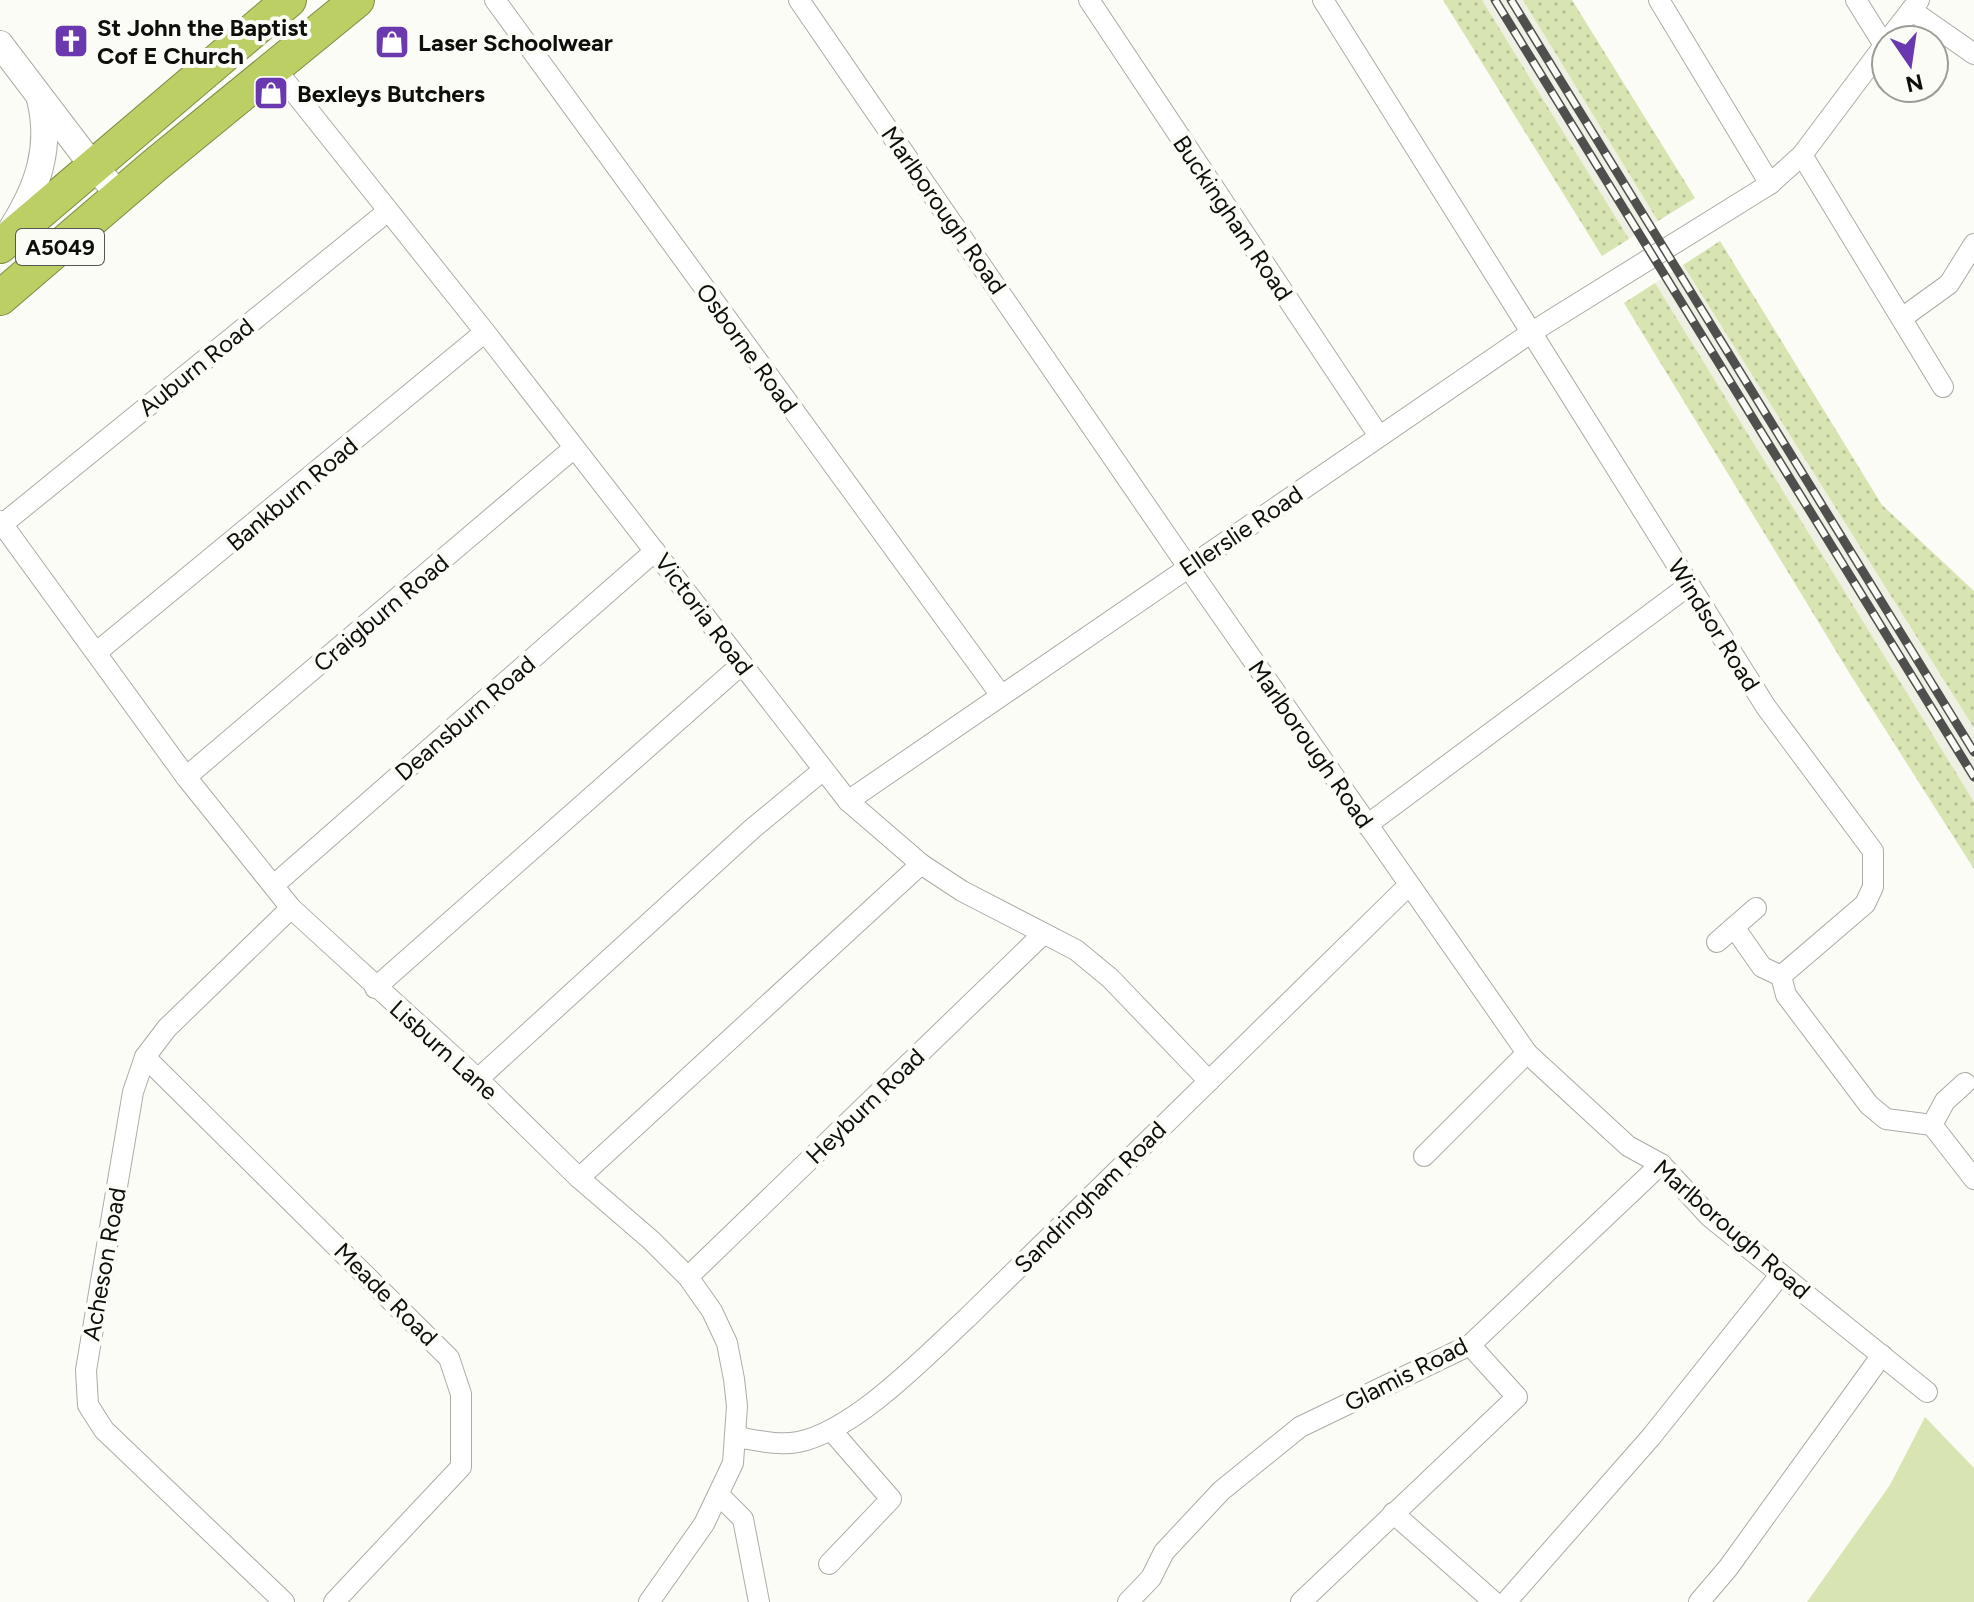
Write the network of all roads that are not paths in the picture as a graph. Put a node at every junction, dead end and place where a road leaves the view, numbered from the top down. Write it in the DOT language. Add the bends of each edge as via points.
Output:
graph roads {
  1 [pos="357,0"];
  2 [pos="495,0"];
  3 [pos="799,0"];
  4 [pos="1089,0"];
  5 [pos="1323,0"];
  6 [pos="1659,0"];
  7 [pos="1856,0"];
  8 [pos="274,4"];
  9 [pos="1915,5"];
  10 [pos="1873,24"];
  11 [pos="1900,24"];
  12 [pos="0,44"];
  13 [pos="1974,54"];
  14 [pos="1870,64"];
  15 [pos="274,67"];
  16 [pos="39,95"];
  17 [pos="1802,155"];
  18 [pos="92,165"];
  19 [pos="1770,184"];
  20 [pos="120,195"];
  21 [pos="388,211"];
  22 [pos="1974,244"];
  23 [pos="0,246"];
  24 [pos="0,298"];
  25 [pos="1902,318"];
  26 [pos="485,332"];
  27 [pos="1532,332"];
  28 [pos="1943,387"];
  29 [pos="1379,436"];
  30 [pos="574,448"];
  31 [pos="2,522"];
  32 [pos="655,551"];
  33 [pos="1188,567"];
  34 [pos="1688,586"];
  35 [pos="97,652"];
  36 [pos="742,664"];
  37 [pos="1000,694"];
  38 [pos="822,771"];
  39 [pos="186,777"];
  40 [pos="848,801"];
  41 [pos="1367,825"];
  42 [pos="921,864"];
  43 [pos="274,885"];
  44 [pos="1409,885"];
  45 [pos="291,908"];
  46 [pos="1756,908"];
  47 [pos="1734,927"];
  48 [pos="1042,935"];
  49 [pos="1717,942"];
  50 [pos="1781,976"];
  51 [pos="375,988"];
  52 [pos="1527,1053"];
  53 [pos="145,1057"];
  54 [pos="478,1079"];
  55 [pos="1209,1081"];
  56 [pos="1965,1083"];
  57 [pos="1932,1125"];
  58 [pos="1424,1156"];
  59 [pos="1661,1164"];
  60 [pos="579,1178"];
  61 [pos="1974,1179"];
  62 [pos="1781,1274"];
  63 [pos="688,1277"];
  64 [pos="1470,1345"];
  65 [pos="1882,1355"];
  66 [pos="1927,1392"];
  67 [pos="831,1430"];
  68 [pos="736,1437"];
  69 [pos="720,1496"];
  70 [pos="1393,1513"];
  71 [pos="829,1564"];
  72 [pos="284,1602"];
  73 [pos="334,1602"];
  74 [pos="649,1602"];
  75 [pos="759,1602"];
  76 [pos="1128,1602"];
  77 [pos="1301,1602"];
  78 [pos="1494,1602"];
  79 [pos="1506,1602"];
  80 [pos="1699,1602"];
  1 -- 15 [label="highway, A5049"];
  2 -- 37 [label="street, Osborne Road"];
  3 -- 33 [label="street, Marlborough Road"];
  4 -- 29 [label="street, Buckingham Road"];
  5 -- 27 [label="street, Windsor Road"];
  6 -- 19 [label="street"];
  7 -- 10 [label="street"];
  8 -- 18 [label="highway, A5049"];
  9 -- 11 [label="street, Ellerslie Road"];
  9 -- 13 [label="street"];
  12 -- 16 [label="main road"];
  14 -- 17 [label="street, Ellerslie Road"];
  15 -- 20 [label="highway, A5049"];
  15 -- 21 [label="street, Victoria Road"];
  16 -- 18 [label="main road"];
  16 -- 23 [label="main road" via="44,126 41,168 30,199"];
  17 -- 19 [label="street, Ellerslie Road"];
  17 -- 25 [label="street"];
  18 -- 20 [label="main road"];
  18 -- 23 [label="highway, A5049"];
  19 -- 27 [label="street, Ellerslie Road"];
  20 -- 24 [label="highway, A5049"];
  21 -- 26 [label="street, Victoria Road"];
  21 -- 31 [label="street, Auburn Road"];
  22 -- 25 [label="street" via="1949,284"];
  25 -- 28 [label="street"];
  26 -- 30 [label="street, Victoria Road"];
  26 -- 35 [label="street, Bankburn Road"];
  27 -- 29 [label="street, Ellerslie Road"];
  27 -- 34 [label="street, Windsor Road"];
  29 -- 33 [label="street, Ellerslie Road"];
  30 -- 32 [label="street, Victoria Road"];
  30 -- 39 [label="street, Craigburn Road"];
  31 -- 35 [label="street, Lisburn Lane"];
  32 -- 36 [label="street, Victoria Road"];
  32 -- 43 [label="street, Deansburn Road"];
  33 -- 37 [label="street, Ellerslie Road"];
  33 -- 41 [label="street, Marlborough Road"];
  34 -- 41 [label="street"];
  34 -- 50 [label="street, Windsor Road" via="1766,707 1873,851 1873,887 1865,904"];
  35 -- 39 [label="street, Lisburn Lane"];
  36 -- 38 [label="street, Victoria Road"];
  36 -- 51 [label="street"];
  37 -- 40 [label="street, Ellerslie Road"];
  38 -- 40 [label="street, Victoria Road"];
  38 -- 54 [label="street"];
  39 -- 43 [label="street, Lisburn Lane"];
  40 -- 42 [label="street, Victoria Road"];
  41 -- 44 [label="street, Marlborough Road"];
  42 -- 48 [label="street, Victoria Road"];
  42 -- 60 [label="street"];
  43 -- 45 [label="street, Lisburn Lane"];
  44 -- 52 [label="street, Marlborough Road"];
  44 -- 55 [label="street, Sandringham Road"];
  45 -- 51 [label="street, Lisburn Lane"];
  45 -- 53 [label="street, Acheson Road" via="184,1010"];
  46 -- 47 [label="street"];
  47 -- 49 [label="street"];
  47 -- 50 [label="street" via="1762,967"];
  48 -- 55 [label="street, Victoria Road" via="1076,950 1110,978"];
  48 -- 63 [label="street, Heyburn Road"];
  50 -- 57 [label="street" via="1786,995 1869,1105 1886,1119"];
  51 -- 54 [label="street, Lisburn Lane"];
  52 -- 58 [label="street"];
  52 -- 59 [label="street, Marlborough Road" via="1628,1146"];
  53 -- 72 [label="street, Acheson Road" via="133,1092 86,1370 88,1405 104,1430"];
  53 -- 73 [label="street, Meade Road" via="449,1358 461,1394 461,1467"];
  54 -- 60 [label="street, Lisburn Lane"];
  55 -- 67 [label="street, Sandringham Road" via="967,1318 891,1388"];
  56 -- 57 [label="street" via="1945,1101"];
  57 -- 61 [label="street"];
  59 -- 62 [label="street, Marlborough Road" via="1710,1217"];
  59 -- 64 [label="street, Glamis Road"];
  60 -- 63 [label="street, Lisburn Lane"];
  62 -- 65 [label="street, Marlborough Road"];
  62 -- 79 [label="street" via="1651,1437"];
  63 -- 68 [label="street, Lisburn Lane" via="727,1343"];
  64 -- 70 [label="street" via="1517,1397"];
  64 -- 76 [label="street, Glamis Road" via="1300,1427 1221,1491 1164,1552 1151,1578"];
  65 -- 66 [label="street, Marlborough Road"];
  65 -- 80 [label="street"];
  67 -- 68 [label="street, Sandringham Road" via="795,1443"];
  67 -- 71 [label="street" via="891,1499"];
  68 -- 69 [label="street, Lisburn Lane"];
  69 -- 74 [label="street, Lisburn Lane"];
  69 -- 75 [label="street" via="743,1519"];
  70 -- 77 [label="street"];
  70 -- 78 [label="street"];
}
